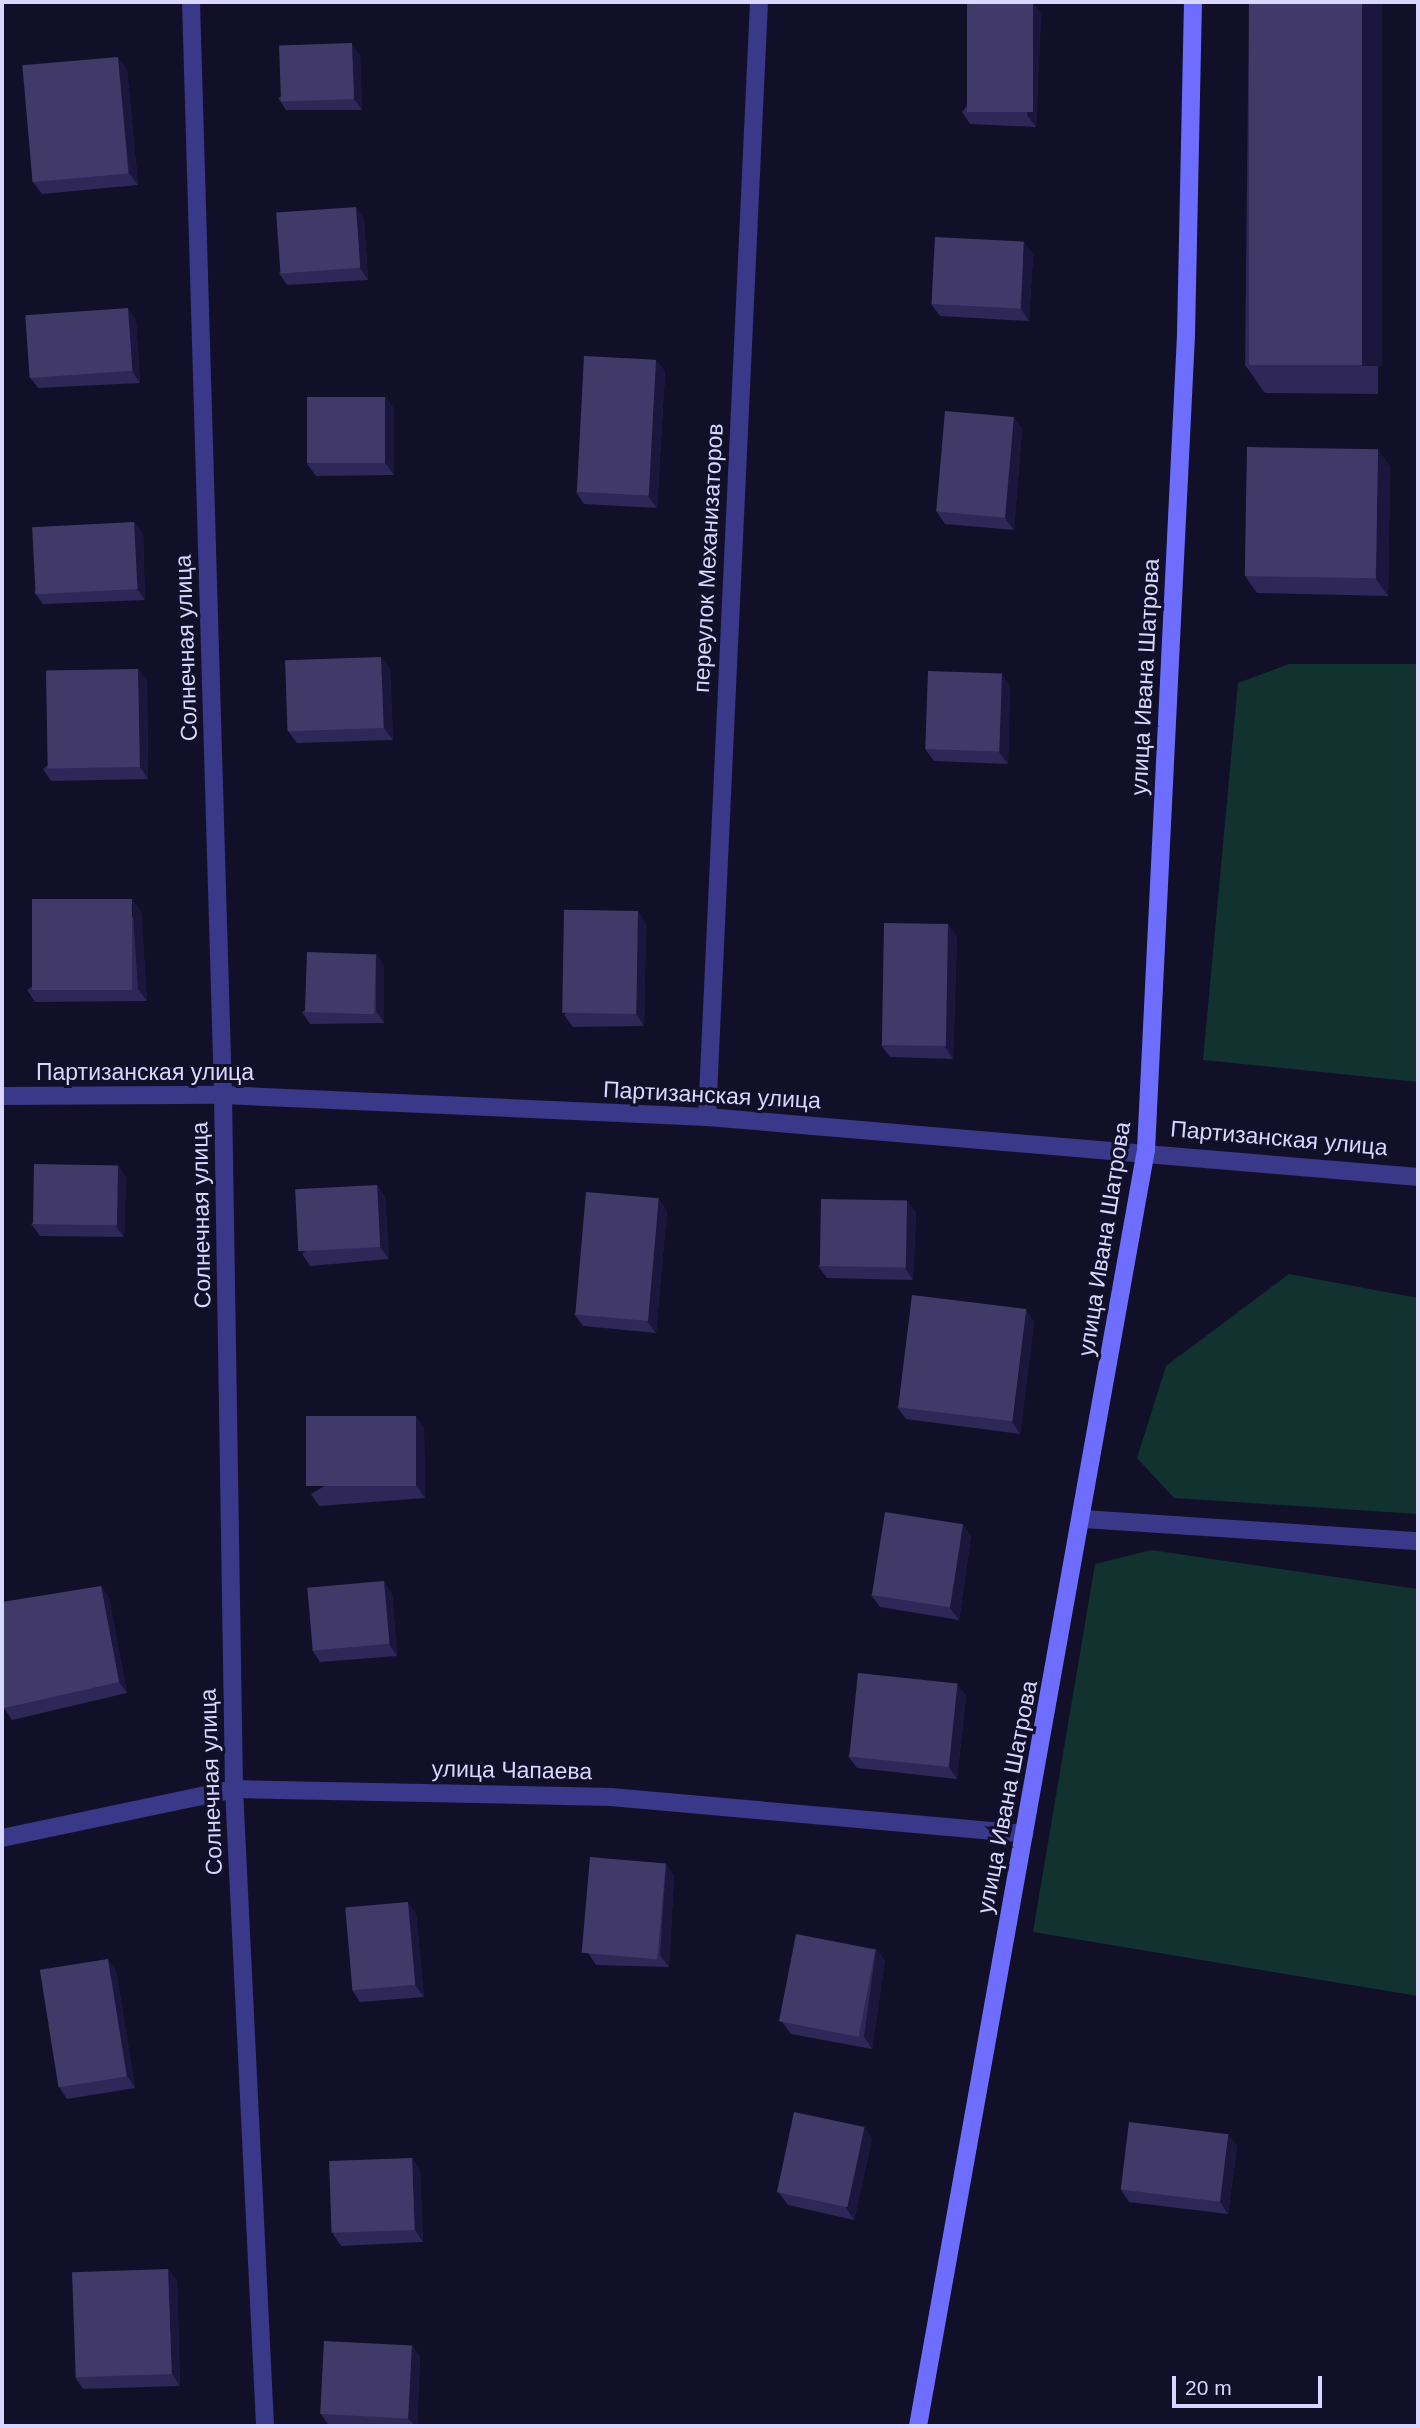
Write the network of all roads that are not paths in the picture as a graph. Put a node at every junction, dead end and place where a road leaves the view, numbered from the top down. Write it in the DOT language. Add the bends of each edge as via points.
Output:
graph roads {
  1 [pos="191,2"];
  2 [pos="759,2"];
  3 [pos="1193,2"];
  4 [pos="223,1095"];
  5 [pos="2,1096"];
  6 [pos="707,1117"];
  7 [pos="1146,1150"];
  8 [pos="1418,1177"];
  9 [pos="1084,1519"];
  10 [pos="1418,1541"];
  11 [pos="234,1789"];
  12 [pos="1024,1834"];
  13 [pos="2,1838"];
  14 [pos="265,2426"];
  15 [pos="918,2426"];
  1 -- 4 [label="street, Солнечная улица"];
  2 -- 6 [label="street, переулок Механизаторов"];
  3 -- 7 [label="main road, улица Ивана Шатрова" via="1186,335"];
  4 -- 5 [label="street, Партизанская улица"];
  4 -- 6 [label="street, Партизанская улица"];
  4 -- 11 [label="street, Солнечная улица"];
  6 -- 7 [label="street, Партизанская улица"];
  7 -- 8 [label="street, Партизанская улица"];
  7 -- 9 [label="main road, улица Ивана Шатрова"];
  9 -- 10 [label="street"];
  9 -- 12 [label="main road, улица Ивана Шатрова"];
  11 -- 12 [label="street, улица Чапаева" via="611,1797"];
  11 -- 13 [label="street, улица Чапаева"];
  11 -- 14 [label="street, Солнечная улица"];
  12 -- 15 [label="main road, улица Ивана Шатрова"];
}
